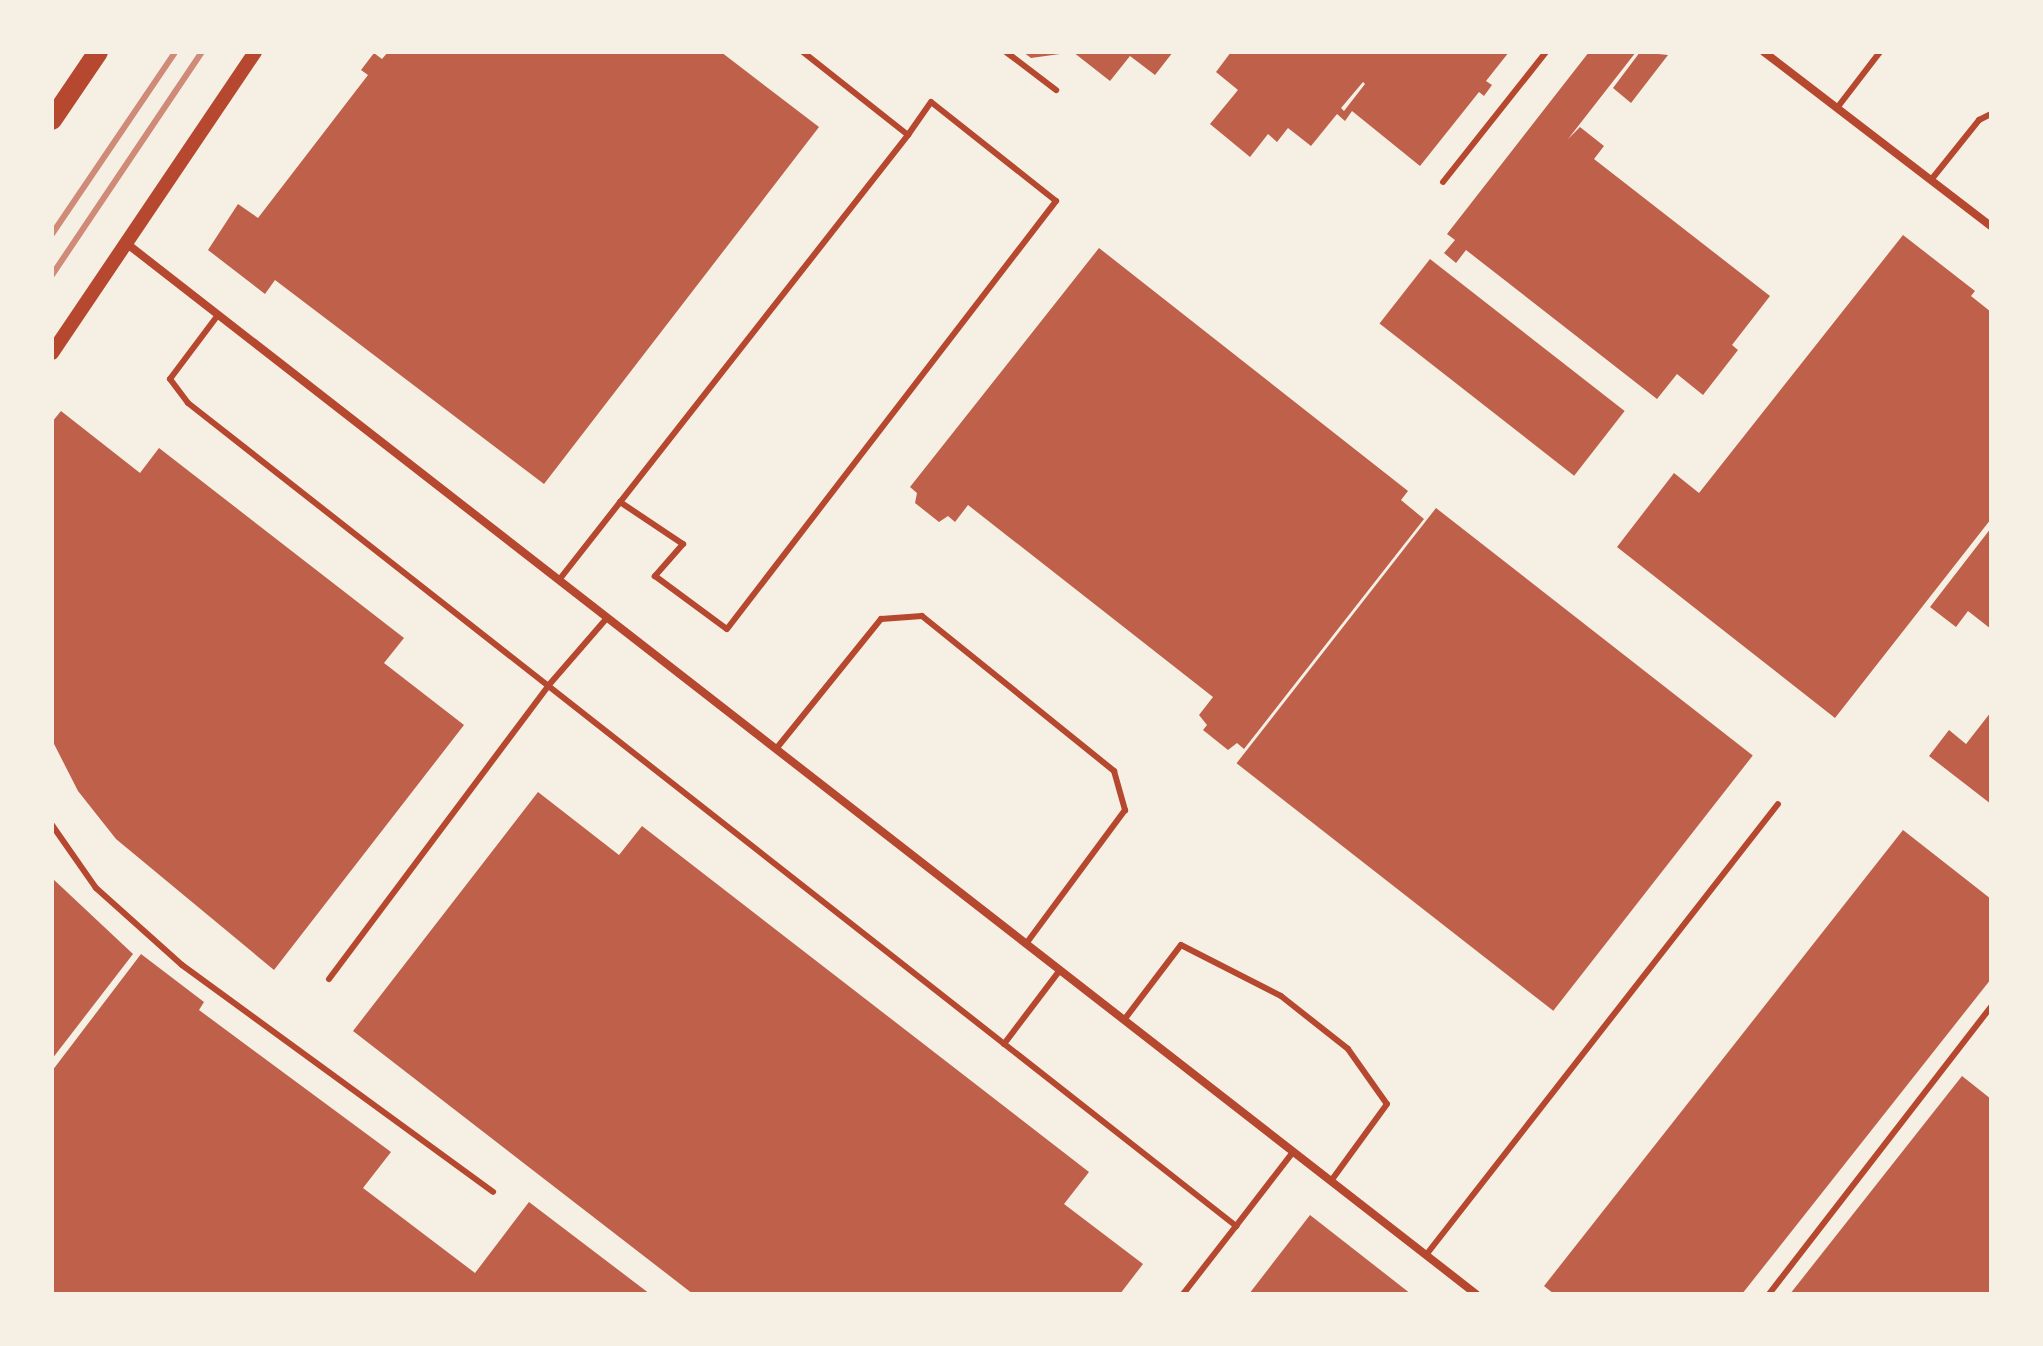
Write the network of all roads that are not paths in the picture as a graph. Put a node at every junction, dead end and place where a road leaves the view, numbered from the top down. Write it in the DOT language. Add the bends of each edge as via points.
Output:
graph roads {
  1 [pos="98,52"];
  2 [pos="255,52"];
  3 [pos="803,52"];
  4 [pos="1006,52"];
  5 [pos="1546,52"];
  6 [pos="1764,52"];
  7 [pos="1880,52"];
  8 [pos="1056,90"];
  9 [pos="1837,108"];
  10 [pos="1991,114"];
  11 [pos="52,120"];
  12 [pos="908,135"];
  13 [pos="1931,180"];
  14 [pos="1443,182"];
  15 [pos="1991,226"];
  16 [pos="126,243"];
  17 [pos="218,315"];
  18 [pos="52,353"];
  19 [pos="620,502"];
  20 [pos="559,580"];
  21 [pos="607,618"];
  22 [pos="548,686"];
  23 [pos="776,749"];
  24 [pos="1778,804"];
  25 [pos="52,825"];
  26 [pos="1026,944"];
  27 [pos="1060,970"];
  28 [pos="329,979"];
  29 [pos="1991,1007"];
  30 [pos="1124,1020"];
  31 [pos="1004,1044"];
  32 [pos="1293,1152"];
  33 [pos="1331,1181"];
  34 [pos="493,1192"];
  35 [pos="1236,1226"];
  36 [pos="1426,1255"];
  37 [pos="1183,1294"];
  38 [pos="1476,1294"];
  39 [pos="1769,1294"];
  1 -- 11 [label="main road"];
  2 -- 16 [label="street"];
  3 -- 12 [label="lane"];
  4 -- 8 [label="lane"];
  5 -- 14 [label="lane"];
  6 -- 9 [label="street"];
  7 -- 9 [label="lane"];
  9 -- 13 [label="street"];
  10 -- 13 [label="lane" via="1979,120"];
  12 -- 19 [label="lane"];
  12 -- 19 [label="lane" via="931,102 1056,201 727,629 655,576 683,544"];
  13 -- 15 [label="street"];
  16 -- 17 [label="street"];
  16 -- 18 [label="street"];
  17 -- 20 [label="street"];
  17 -- 22 [label="lane" via="170,379 188,403"];
  19 -- 20 [label="lane"];
  20 -- 21 [label="street"];
  21 -- 22 [label="lane"];
  21 -- 23 [label="street"];
  22 -- 28 [label="lane"];
  22 -- 31 [label="lane"];
  23 -- 26 [label="street"];
  23 -- 26 [label="lane" via="881,619 922,616 1114,771 1125,810"];
  24 -- 36 [label="lane"];
  25 -- 34 [label="lane" via="96,888 182,965"];
  26 -- 27 [label="street"];
  27 -- 30 [label="street"];
  27 -- 31 [label="lane"];
  29 -- 39 [label="lane"];
  30 -- 32 [label="street"];
  30 -- 33 [label="lane" via="1181,945 1281,996 1348,1049 1387,1104"];
  31 -- 35 [label="lane"];
  32 -- 33 [label="street"];
  32 -- 35 [label="lane"];
  33 -- 36 [label="street"];
  35 -- 37 [label="lane"];
  36 -- 38 [label="street"];
}
